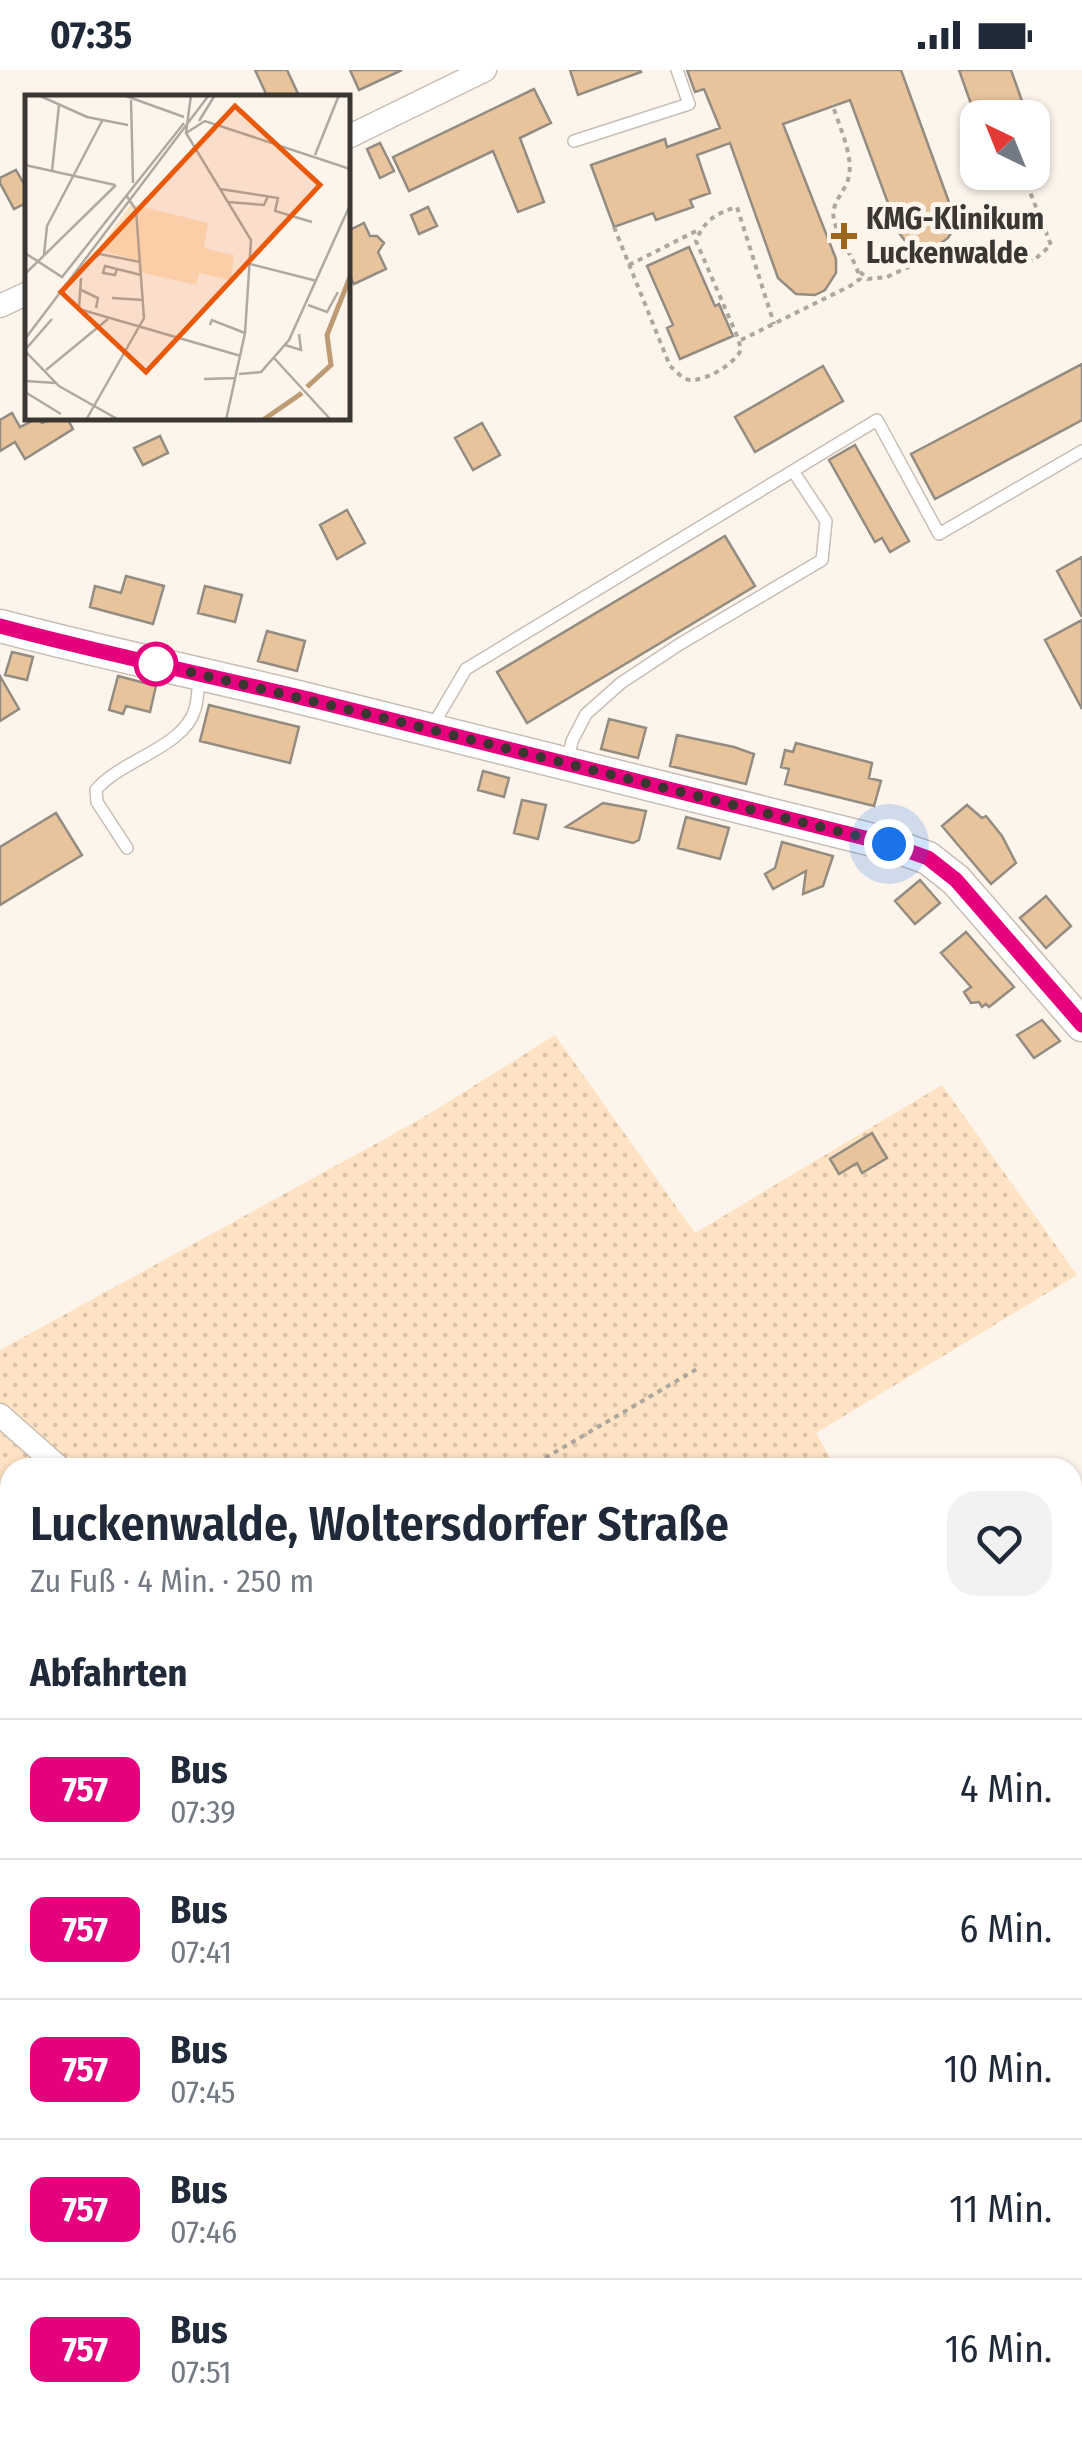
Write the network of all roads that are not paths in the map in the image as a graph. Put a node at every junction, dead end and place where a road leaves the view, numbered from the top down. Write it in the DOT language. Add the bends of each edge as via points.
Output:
graph roads {
  1 [pos="485,70"];
  2 [pos="676,70"];
  3 [pos="350,136"];
  4 [pos="574,141"];
  5 [pos="25,294"];
  6 [pos="0,306"];
  7 [pos="1082,452"];
  8 [pos="793,471"];
  9 [pos="0,626"];
  10 [pos="200,673"];
  11 [pos="430,729"];
  12 [pos="567,764"];
  13 [pos="127,848"];
  14 [pos="1082,1026"];
  15 [pos="0,1414"];
  16 [pos="49,1458"];
  1 -- 3 [label="street"];
  2 -- 4 [label="lane" via="689,104"];
  5 -- 6 [label="street"];
  7 -- 8 [label="lane" via="939,534 877,420"];
  8 -- 11 [label="lane" via="466,669"];
  8 -- 12 [label="lane" via="826,521 822,560 622,683 586,714"];
  9 -- 10 [label="street"];
  10 -- 11 [label="street"];
  10 -- 13 [label="lane" via="187,724 96,790"];
  11 -- 12 [label="street"];
  12 -- 14 [label="street" via="928,858 956,880"];
  15 -- 16 [label="street"];
}
